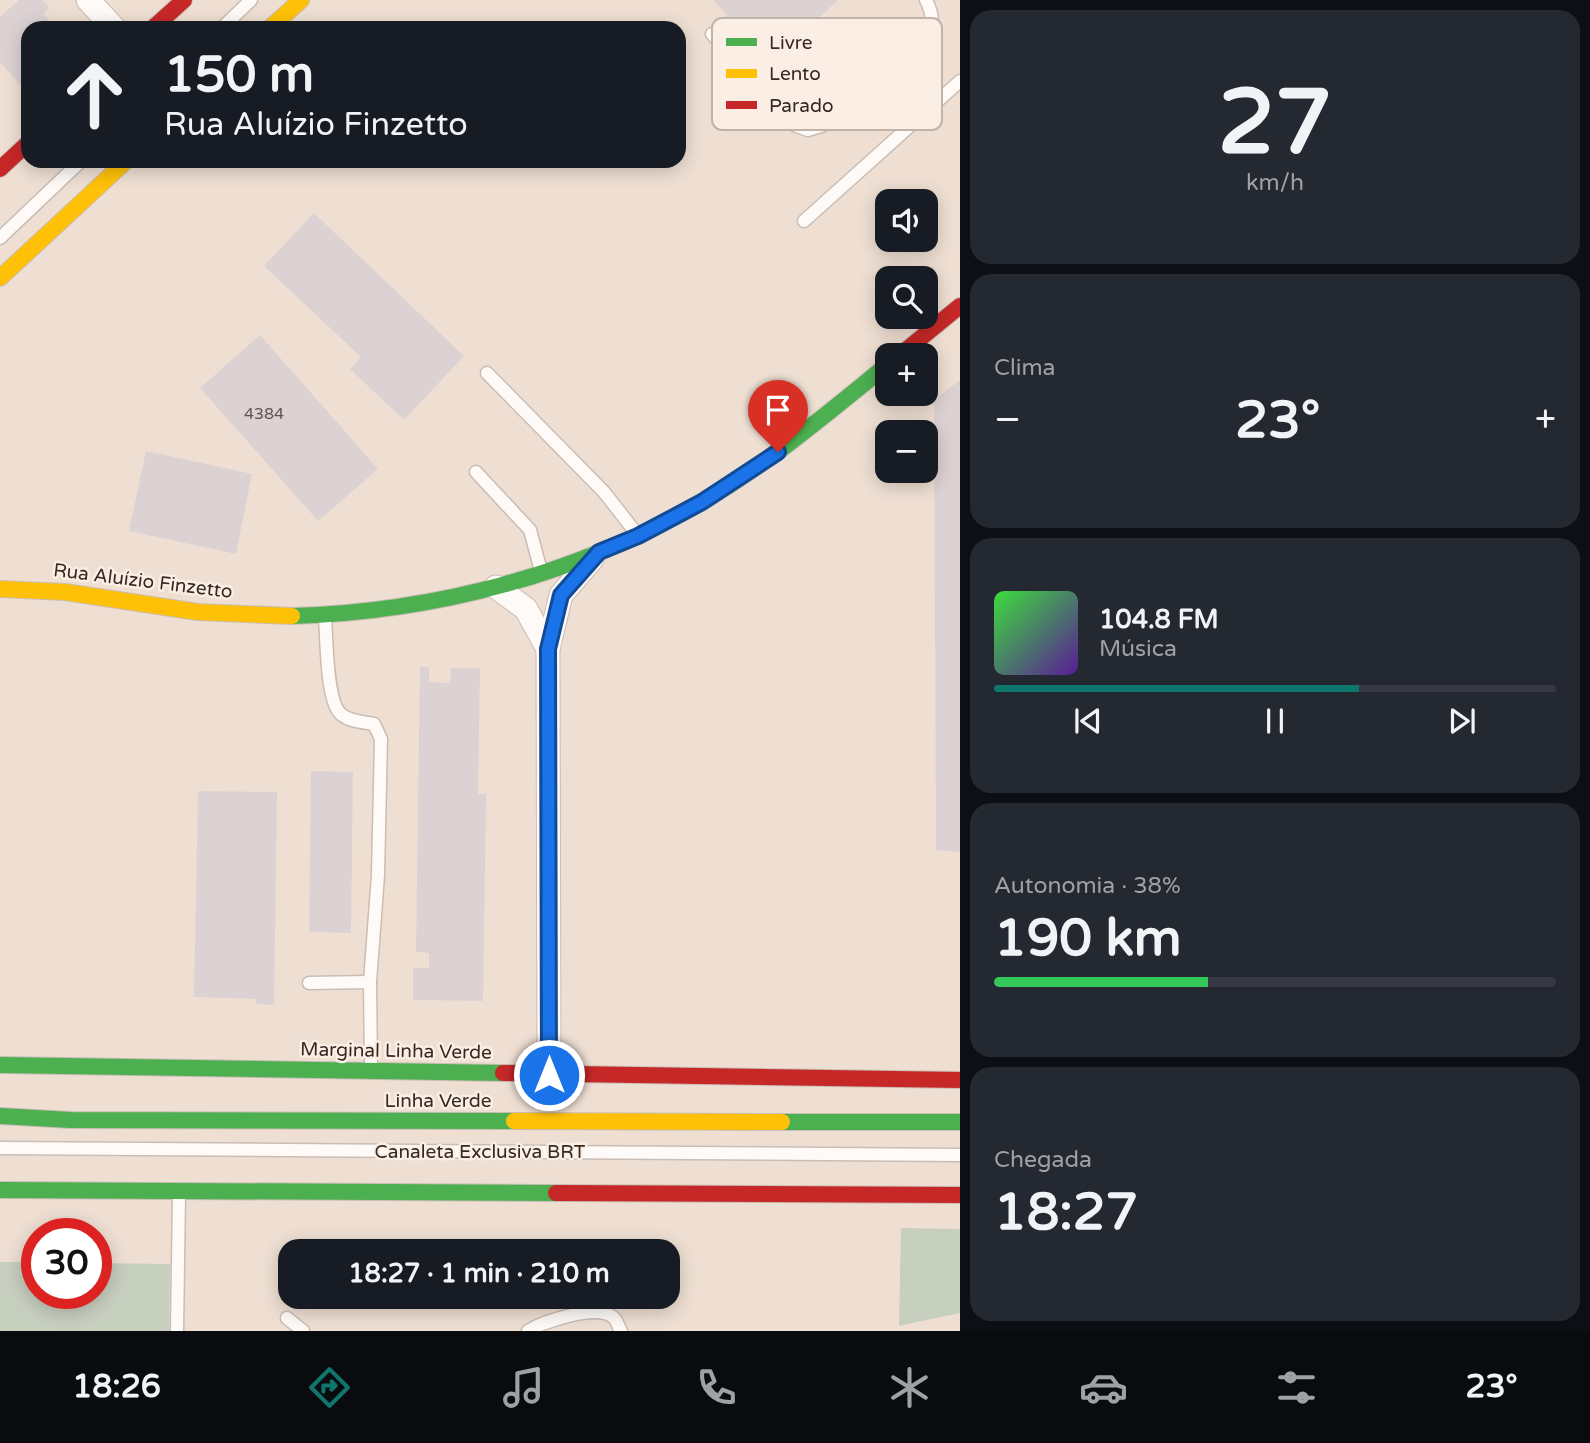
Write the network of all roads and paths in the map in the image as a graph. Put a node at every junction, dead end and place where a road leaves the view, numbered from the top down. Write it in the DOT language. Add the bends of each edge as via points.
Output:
graph roads {
  1 [pos="88,0"];
  2 [pos="184,0"];
  3 [pos="251,0"];
  4 [pos="301,0"];
  5 [pos="926,0"];
  6 [pos="931,18"];
  7 [pos="108,21"];
  8 [pos="161,21"];
  9 [pos="229,21"];
  10 [pos="278,21"];
  11 [pos="960,81"];
  12 [pos="942,97"];
  13 [pos="905,130"];
  14 [pos="21,150"];
  15 [pos="74,168"];
  16 [pos="118,168"];
  17 [pos="0,169"];
  18 [pos="804,221"];
  19 [pos="0,237"];
  20 [pos="0,278"];
  21 [pos="960,306"];
  22 [pos="915,343"];
  23 [pos="487,373"];
  24 [pos="875,374"];
  25 [pos="476,472"];
  26 [pos="638,536"];
  27 [pos="599,552"];
  28 [pos="541,571"];
  29 [pos="496,587"];
  30 [pos="0,589"];
  31 [pos="325,615"];
  32 [pos="548,649"];
  33 [pos="370,982"];
  34 [pos="309,983"];
  35 [pos="0,1065"];
  36 [pos="371,1071"];
  37 [pos="549,1075"];
  38 [pos="960,1080"];
  39 [pos="0,1116"];
  40 [pos="960,1122"];
  41 [pos="0,1148"];
  42 [pos="960,1155"];
  43 [pos="0,1190"];
  44 [pos="179,1191"];
  45 [pos="960,1195"];
  46 [pos="287,1318"];
  47 [pos="177,1331"];
  48 [pos="303,1331"];
  49 [pos="528,1331"];
  50 [pos="621,1331"];
  1 -- 7 [label="street"];
  2 -- 8 [label="main road"];
  3 -- 9 [label="lane"];
  4 -- 10 [label="main road"];
  5 -- 6 [label="lane"];
  11 -- 12 [label="lane"];
  13 -- 18 [label="lane"];
  14 -- 17 [label="main road"];
  15 -- 19 [label="lane"];
  16 -- 20 [label="main road"];
  21 -- 22 [label="main road"];
  23 -- 26 [label="lane" via="604,492"];
  24 -- 26 [label="main road, Rua Aluízio Finzetto" via="756,468"];
  25 -- 28 [label="lane" via="530,530"];
  26 -- 27 [label="main road, Rua Aluízio Finzetto"];
  27 -- 28 [label="main road, Rua Aluízio Finzetto"];
  27 -- 32 [label="street" via="561,595"];
  28 -- 29 [label="main road, Rua Aluízio Finzetto"];
  29 -- 31 [label="main road, Rua Aluízio Finzetto" via="379,610"];
  29 -- 32 [label="street" via="526,609"];
  30 -- 31 [label="main road, Rua Aluízio Finzetto" via="35,587 176,609"];
  31 -- 33 [label="lane" via="333,701 341,715 374,724 382,739"];
  32 -- 37 [label="street"];
  33 -- 34 [label="lane"];
  33 -- 36 [label="lane"];
  35 -- 36 [label="main road, Marginal Linha Verde"];
  36 -- 37 [label="main road, Marginal Linha Verde"];
  37 -- 38 [label="main road, Marginal Linha Verde"];
  39 -- 40 [label="main road, Linha Verde" via="71,1120"];
  41 -- 42 [label="lane, Canaleta Exclusiva BRT"];
  43 -- 44 [label="main road"];
  44 -- 45 [label="main road"];
  44 -- 47 [label="lane"];
  46 -- 48 [label="lane"];
  49 -- 50 [label="lane" via="549,1321 603,1312 615,1318"];
}
